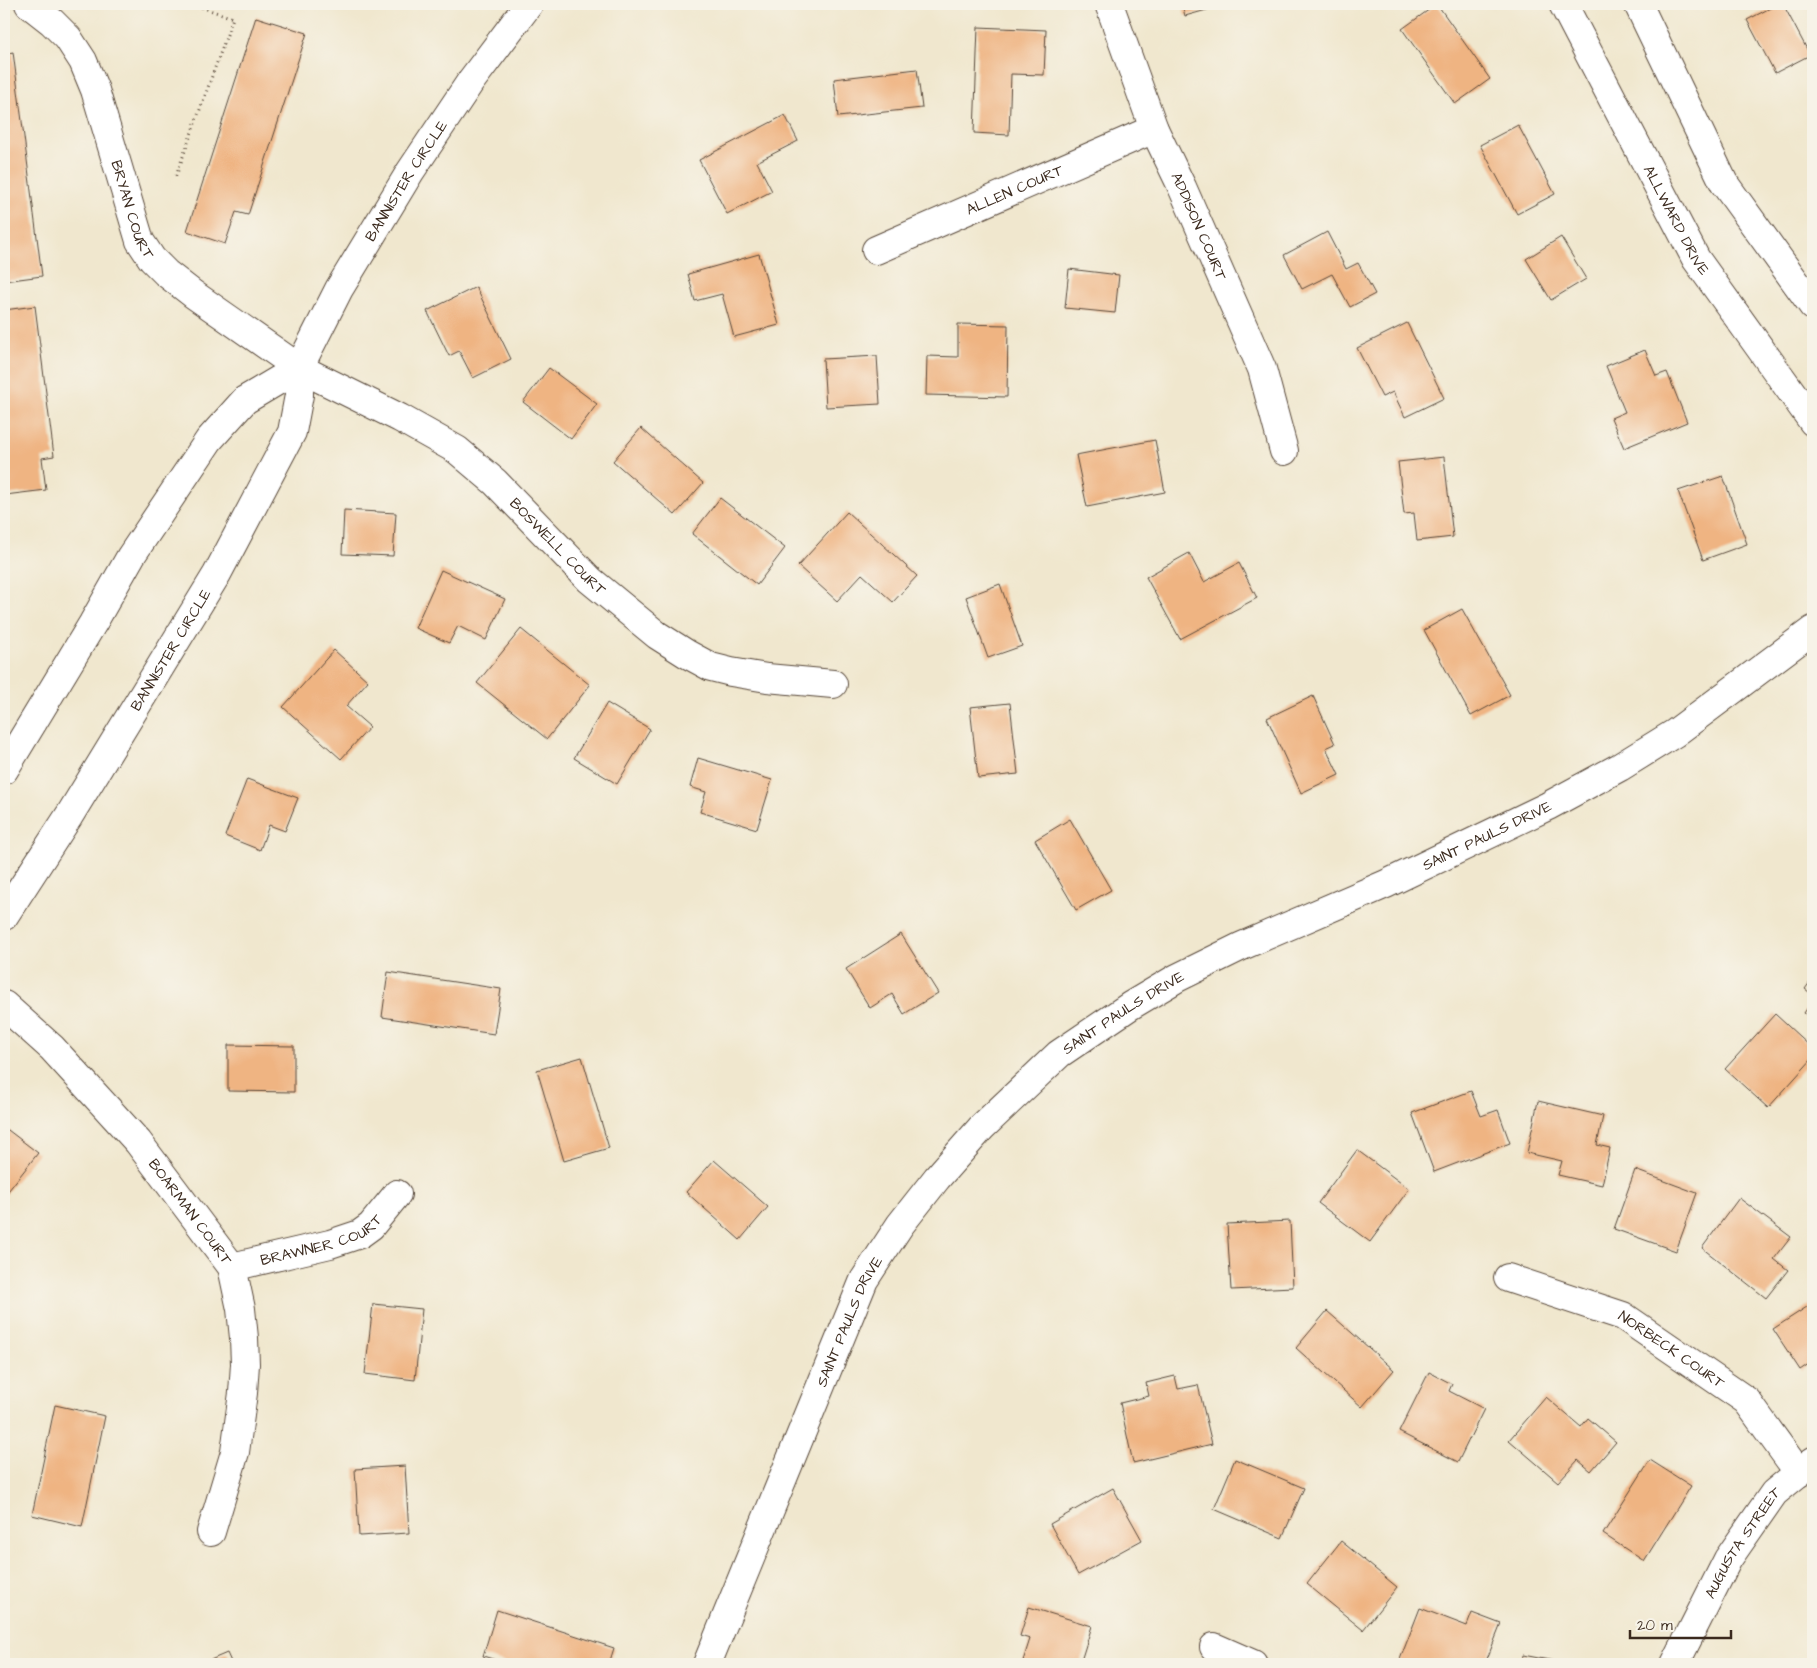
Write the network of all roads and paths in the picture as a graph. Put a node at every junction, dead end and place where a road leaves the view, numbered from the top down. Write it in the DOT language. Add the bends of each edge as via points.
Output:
graph roads {
  1 [pos="29,4"];
  2 [pos="192,4"];
  3 [pos="529,4"];
  4 [pos="1109,4"];
  5 [pos="1563,4"];
  6 [pos="1638,4"];
  7 [pos="1154,129"];
  8 [pos="176,176"];
  9 [pos="876,250"];
  10 [pos="1813,306"];
  11 [pos="299,368"];
  12 [pos="1813,422"];
  13 [pos="1284,451"];
  14 [pos="1813,630"];
  15 [pos="833,684"];
  16 [pos="4,770"];
  17 [pos="4,916"];
  18 [pos="4,1005"];
  19 [pos="396,1194"];
  20 [pos="232,1267"];
  21 [pos="1508,1278"];
  22 [pos="1806,1467"];
  23 [pos="212,1532"];
  24 [pos="1214,1647"];
  25 [pos="707,1664"];
  26 [pos="1253,1664"];
  27 [pos="1675,1664"];
  1 -- 11 [label="street, BRYAN COURT" via="63,33 83,60 96,90 140,241 152,259 193,294"];
  2 -- 8 [label="path" via="233,18"];
  3 -- 11 [label="street, BANNISTER CIRCLE" via="471,81 410,172 339,290"];
  4 -- 7 [label="street, ADDISON COURT"];
  5 -- 12 [label="street, ALLWARD DRIVE" via="1696,259"];
  6 -- 10 [label="street" via="1724,183"];
  7 -- 9 [label="street, ALLEN COURT"];
  7 -- 13 [label="street, ADDISON COURT" via="1262,369"];
  11 -- 15 [label="street, BOSWELL COURT" via="457,450 495,482 590,580 656,634 687,654 711,667 731,672"];
  11 -- 16 [label="street" via="245,400 209,440 130,556"];
  11 -- 17 [label="street, BANNISTER CIRCLE" via="299,395 292,432 222,566"];
  14 -- 25 [label="street, SAINT PAULS DRIVE" via="1674,733 1620,766 1548,806 1386,884 1242,946 1178,978 1059,1054 982,1127 937,1178 900,1225 864,1280"];
  18 -- 20 [label="street, BOARMAN COURT" via="52,1048 138,1142"];
  19 -- 20 [label="street, BRAWNER COURT" via="371,1226 360,1234"];
  20 -- 23 [label="street, BOARMAN COURT" via="244,1338 243,1393 235,1452"];
  21 -- 22 [label="street, NORBECK COURT" via="1623,1316 1746,1401"];
  22 -- 27 [label="street, AUGUSTA STREET" via="1774,1493 1728,1560"];
  24 -- 26 [label="street"];
}
